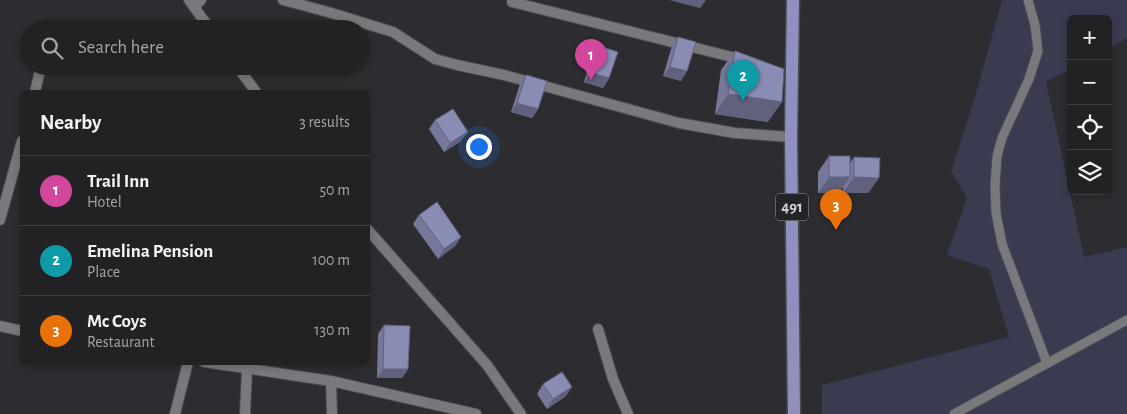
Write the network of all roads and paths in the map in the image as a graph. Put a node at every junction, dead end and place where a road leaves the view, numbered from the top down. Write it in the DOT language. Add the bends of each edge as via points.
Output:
graph roads {
  1 [pos="283,0"];
  2 [pos="793,0"];
  3 [pos="1028,0"];
  4 [pos="195,2"];
  5 [pos="512,2"];
  6 [pos="205,20"];
  7 [pos="354,20"];
  8 [pos="370,25"];
  9 [pos="753,63"];
  10 [pos="39,75"];
  11 [pos="244,75"];
  12 [pos="35,90"];
  13 [pos="255,90"];
  14 [pos="791,137"];
  15 [pos="20,148"];
  16 [pos="0,220"];
  17 [pos="370,232"];
  18 [pos="1127,320"];
  19 [pos="0,326"];
  20 [pos="598,329"];
  21 [pos="20,331"];
  22 [pos="1047,363"];
  23 [pos="187,365"];
  24 [pos="241,366"];
  25 [pos="331,381"];
  26 [pos="175,414"];
  27 [pos="245,414"];
  28 [pos="332,414"];
  29 [pos="476,414"];
  30 [pos="521,414"];
  31 [pos="628,414"];
  32 [pos="794,414"];
  33 [pos="954,414"];
  1 -- 7 [label="street"];
  2 -- 14 [label="main road, 491" via="787,71"];
  3 -- 22 [label="lane" via="1038,51 997,156 996,213 1002,244"];
  4 -- 6 [label="street"];
  5 -- 9 [label="street"];
  8 -- 14 [label="street" via="393,32 435,59 457,65 680,123 735,133"];
  10 -- 12 [label="street"];
  11 -- 13 [label="street"];
  14 -- 32 [label="main road, 491"];
  15 -- 16 [label="street"];
  17 -- 30 [label="street" via="487,365"];
  18 -- 22 [label="lane"];
  19 -- 21 [label="street"];
  20 -- 31 [label="street"];
  22 -- 33 [label="lane"];
  23 -- 26 [label="street"];
  24 -- 25 [label="street"];
  24 -- 27 [label="street"];
  25 -- 28 [label="street"];
  25 -- 29 [label="street"];
}
